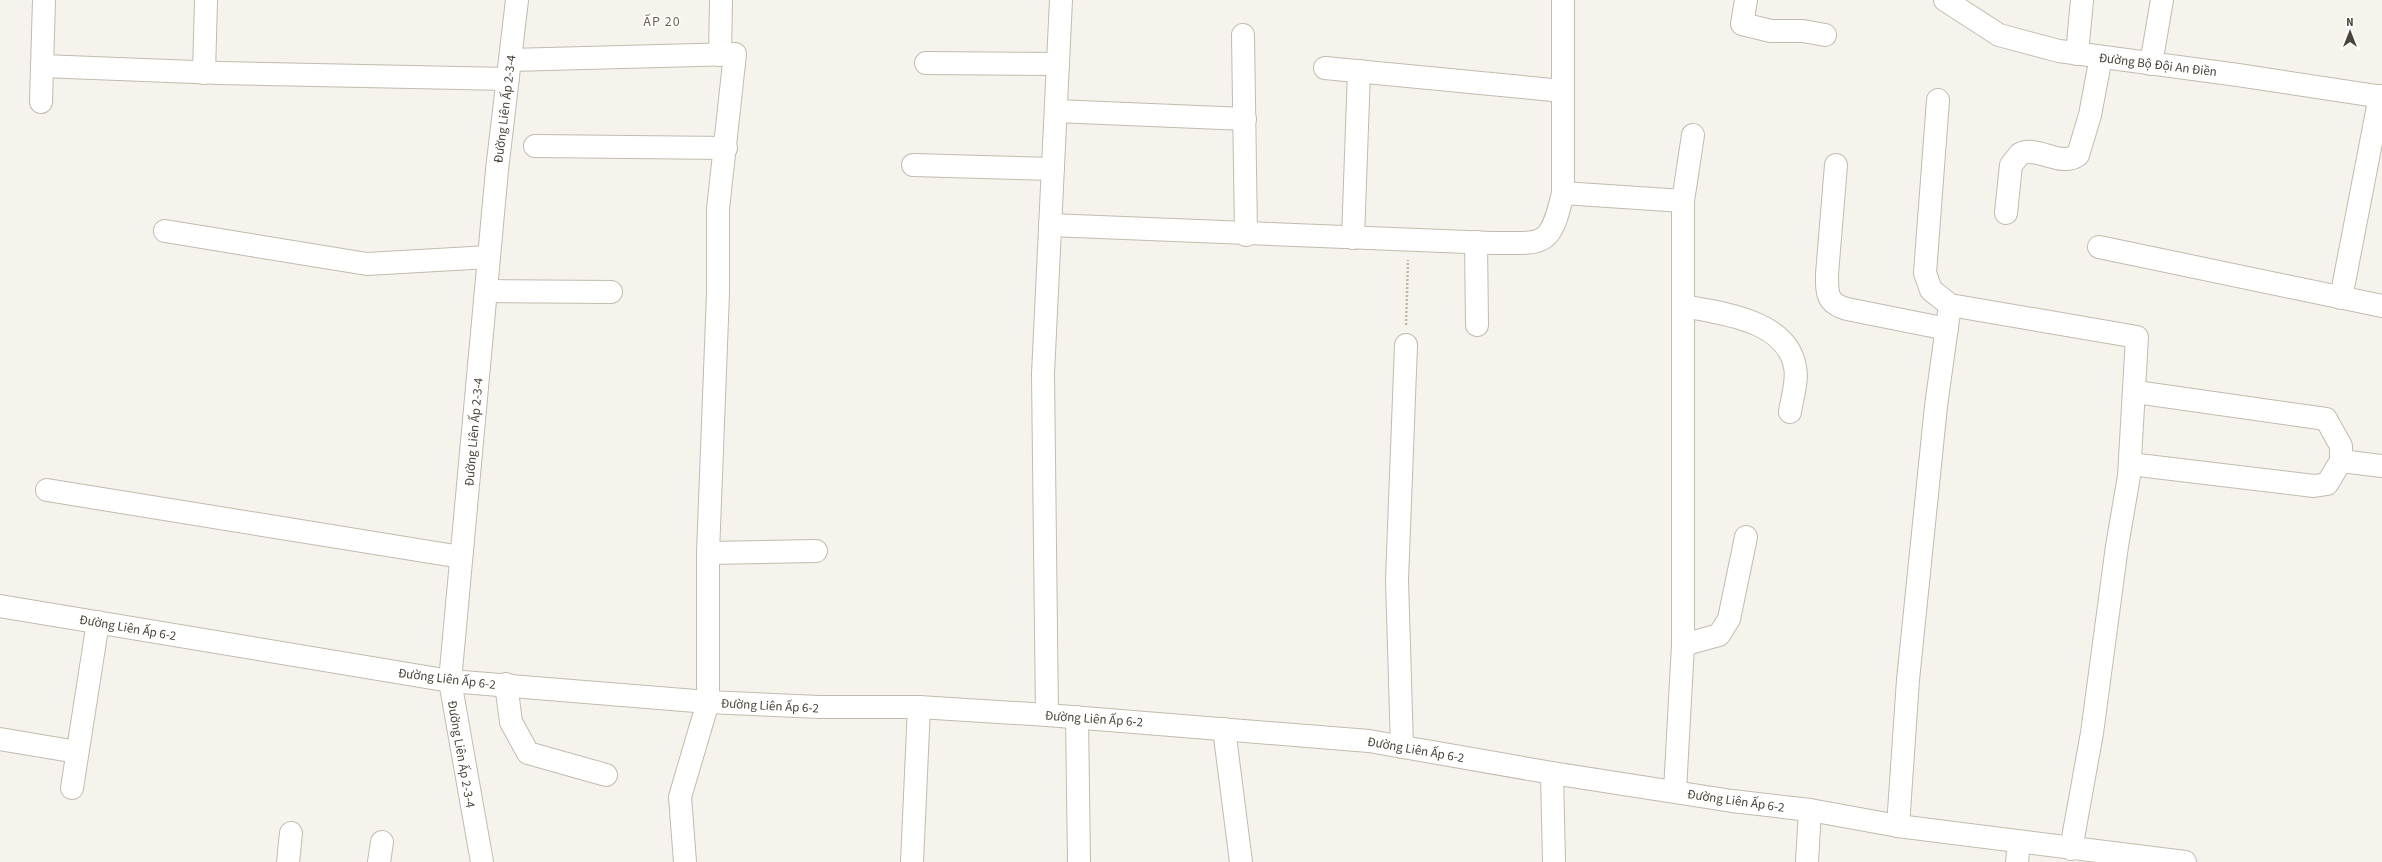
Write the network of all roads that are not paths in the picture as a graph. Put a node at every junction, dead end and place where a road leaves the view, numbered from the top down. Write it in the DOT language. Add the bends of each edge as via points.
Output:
graph roads {
  1 [pos="44,0"];
  2 [pos="206,0"];
  3 [pos="517,0"];
  4 [pos="722,0"];
  5 [pos="1061,0"];
  6 [pos="1563,0"];
  7 [pos="1746,0"];
  8 [pos="1945,0"];
  9 [pos="2082,0"];
  10 [pos="2162,0"];
  11 [pos="1974,9"];
  12 [pos="1243,35"];
  13 [pos="1825,35"];
  14 [pos="2077,54"];
  15 [pos="720,55"];
  16 [pos="2101,57"];
  17 [pos="926,63"];
  18 [pos="1058,64"];
  19 [pos="2151,64"];
  20 [pos="42,66"];
  21 [pos="1325,68"];
  22 [pos="509,70"];
  23 [pos="1359,71"];
  24 [pos="204,73"];
  25 [pos="1563,91"];
  26 [pos="2381,97"];
  27 [pos="1938,100"];
  28 [pos="41,102"];
  29 [pos="1056,111"];
  30 [pos="1245,119"];
  31 [pos="1692,135"];
  32 [pos="535,146"];
  33 [pos="726,148"];
  34 [pos="913,165"];
  35 [pos="1836,165"];
  36 [pos="1053,169"];
  37 [pos="1563,194"];
  38 [pos="1683,201"];
  39 [pos="2006,213"];
  40 [pos="1050,225"];
  41 [pos="165,231"];
  42 [pos="1246,234"];
  43 [pos="1353,238"];
  44 [pos="1476,242"];
  45 [pos="2099,247"];
  46 [pos="489,257"];
  47 [pos="486,290"];
  48 [pos="611,292"];
  49 [pos="2341,298"];
  50 [pos="1950,305"];
  51 [pos="1683,306"];
  52 [pos="2382,306"];
  53 [pos="1477,325"];
  54 [pos="1947,329"];
  55 [pos="1406,345"];
  56 [pos="2136,392"];
  57 [pos="1790,412"];
  58 [pos="2341,461"];
  59 [pos="2130,464"];
  60 [pos="2382,466"];
  61 [pos="46,490"];
  62 [pos="1746,537"];
  63 [pos="816,551"];
  64 [pos="708,553"];
  65 [pos="461,557"];
  66 [pos="0,606"];
  67 [pos="98,622"];
  68 [pos="1683,645"];
  69 [pos="450,681"];
  70 [pos="506,684"];
  71 [pos="708,702"];
  72 [pos="919,707"];
  73 [pos="1047,715"];
  74 [pos="1076,717"];
  75 [pos="1224,729"];
  76 [pos="0,739"];
  77 [pos="1402,747"];
  78 [pos="77,752"];
  79 [pos="1552,773"];
  80 [pos="606,776"];
  81 [pos="72,788"];
  82 [pos="1675,791"];
  83 [pos="1810,810"];
  84 [pos="1898,826"];
  85 [pos="291,833"];
  86 [pos="2072,849"];
  87 [pos="2018,852"];
  88 [pos="2140,859"];
  89 [pos="288,862"];
  90 [pos="482,862"];
  91 [pos="686,862"];
  92 [pos="912,862"];
  93 [pos="1079,862"];
  94 [pos="1241,862"];
  95 [pos="1554,862"];
  96 [pos="1807,862"];
  97 [pos="2185,862"];
  1 -- 20 [label="street"];
  2 -- 24 [label="street"];
  3 -- 22 [label="street, Đường Liên Ấp 2-3-4"];
  4 -- 15 [label="street"];
  5 -- 18 [label="street"];
  6 -- 25 [label="street"];
  7 -- 13 [label="street" via="1742,24 1771,31 1803,31"];
  8 -- 11 [label="street, Đường Bộ Đội An Điền"];
  9 -- 14 [label="street"];
  10 -- 19 [label="street"];
  11 -- 14 [label="street, Đường Bộ Đội An Điền" via="1999,35 2059,52"];
  12 -- 30 [label="street"];
  14 -- 16 [label="street, Đường Bộ Đội An Điền"];
  15 -- 22 [label="street"];
  15 -- 33 [label="street" via="735,54"];
  16 -- 19 [label="street, Đường Bộ Đội An Điền"];
  16 -- 39 [label="street" via="2090,115 2078,155 2062,159 2034,153 2020,154 2011,165"];
  17 -- 18 [label="street"];
  18 -- 29 [label="street"];
  19 -- 26 [label="street, Đường Bộ Đội An Điền"];
  20 -- 24 [label="street"];
  20 -- 28 [label="street"];
  21 -- 23 [label="street"];
  22 -- 24 [label="street"];
  22 -- 46 [label="street, Đường Liên Ấp 2-3-4"];
  23 -- 25 [label="street"];
  23 -- 43 [label="street"];
  25 -- 37 [label="street"];
  26 -- 49 [label="street"];
  27 -- 50 [label="street" via="1925,273 1931,290"];
  29 -- 30 [label="street"];
  29 -- 36 [label="street"];
  30 -- 42 [label="street"];
  31 -- 38 [label="street"];
  32 -- 33 [label="street"];
  33 -- 64 [label="street" via="718,209 718,293 714,344"];
  34 -- 36 [label="street"];
  35 -- 54 [label="street" via="1827,274 1827,291 1832,302 1847,309 1903,318"];
  36 -- 40 [label="street"];
  37 -- 38 [label="street"];
  37 -- 44 [label="street" via="1556,222 1549,236 1532,243"];
  38 -- 51 [label="street"];
  40 -- 42 [label="street"];
  40 -- 73 [label="street" via="1043,374"];
  41 -- 46 [label="street" via="367,264"];
  42 -- 43 [label="street"];
  43 -- 44 [label="street"];
  44 -- 53 [label="street"];
  45 -- 49 [label="street"];
  46 -- 47 [label="street, Đường Liên Ấp 2-3-4"];
  47 -- 48 [label="street"];
  47 -- 65 [label="street, Đường Liên Ấp 2-3-4"];
  49 -- 52 [label="street"];
  50 -- 54 [label="street"];
  50 -- 56 [label="street" via="2138,337"];
  51 -- 57 [label="street" via="1746,319 1784,343 1792,355 1796,368"];
  51 -- 68 [label="street"];
  54 -- 84 [label="street" via="1936,406 1908,680"];
  55 -- 77 [label="street" via="1397,580"];
  56 -- 58 [label="street" via="2326,418 2341,446"];
  56 -- 59 [label="street"];
  58 -- 59 [label="street" via="2328,484 2314,486"];
  58 -- 60 [label="street"];
  59 -- 86 [label="street" via="2092,732"];
  61 -- 65 [label="street"];
  62 -- 68 [label="street" via="1729,619 1719,635"];
  63 -- 64 [label="street"];
  64 -- 71 [label="street"];
  65 -- 69 [label="street, Đường Liên Ấp 2-3-4"];
  66 -- 67 [label="street, Đường Liên Ấp 6-2"];
  67 -- 69 [label="street, Đường Liên Ấp 6-2"];
  67 -- 78 [label="street"];
  68 -- 82 [label="street"];
  69 -- 70 [label="street, Đường Liên Ấp 6-2"];
  69 -- 90 [label="street, Đường Liên Ấp 2-3-4"];
  70 -- 71 [label="street, Đường Liên Ấp 6-2"];
  70 -- 80 [label="street" via="511,722 528,753"];
  71 -- 72 [label="street, Đường Liên Ấp 6-2" via="819,707"];
  71 -- 91 [label="street" via="680,797"];
  72 -- 73 [label="street, Đường Liên Ấp 6-2"];
  72 -- 92 [label="street"];
  73 -- 74 [label="street, Đường Liên Ấp 6-2"];
  74 -- 75 [label="street, Đường Liên Ấp 6-2"];
  74 -- 93 [label="street"];
  75 -- 77 [label="street, Đường Liên Ấp 6-2" via="1369,741"];
  75 -- 94 [label="street"];
  76 -- 78 [label="street"];
  77 -- 79 [label="street, Đường Liên Ấp 6-2"];
  78 -- 81 [label="street"];
  79 -- 82 [label="street, Đường Liên Ấp 6-2"];
  79 -- 95 [label="street"];
  82 -- 83 [label="street, Đường Liên Ấp 6-2"];
  83 -- 84 [label="street, Đường Liên Ấp 6-2"];
  83 -- 96 [label="street"];
  84 -- 87 [label="street, Đường Liên Ấp 6-2"];
  85 -- 89 [label="street"];
  86 -- 87 [label="street, Đường Liên Ấp 6-2"];
  86 -- 88 [label="street, Đường Liên Ấp 6-2"];
  88 -- 97 [label="street, Đường Liên Ấp 6-2"];
}
